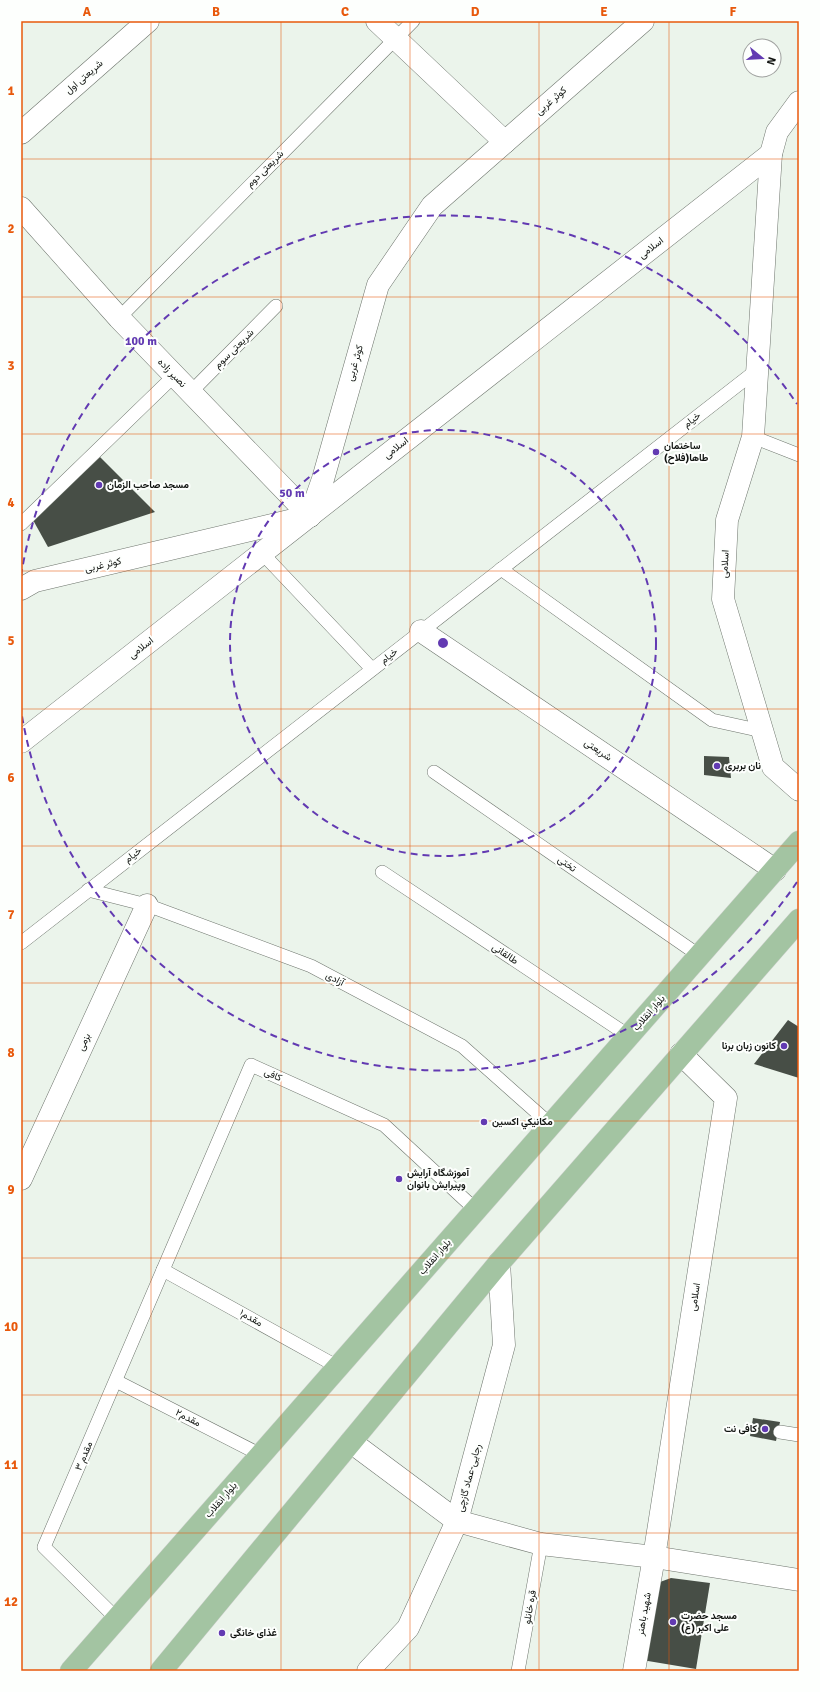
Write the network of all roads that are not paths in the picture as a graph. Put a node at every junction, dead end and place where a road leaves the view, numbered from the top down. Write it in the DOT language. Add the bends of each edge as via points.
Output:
graph roads {
  1 [pos="148,21"];
  2 [pos="377,21"];
  3 [pos="413,21"];
  4 [pos="643,21"];
  5 [pos="395,38"];
  6 [pos="799,102"];
  7 [pos="21,133"];
  8 [pos="505,142"];
  9 [pos="771,154"];
  10 [pos="21,208"];
  11 [pos="276,306"];
  12 [pos="119,318"];
  13 [pos="757,370"];
  14 [pos="174,376"];
  15 [pos="191,392"];
  16 [pos="752,437"];
  17 [pos="799,455"];
  18 [pos="310,516"];
  19 [pos="21,524"];
  20 [pos="262,553"];
  21 [pos="501,569"];
  22 [pos="21,589"];
  23 [pos="421,631"];
  24 [pos="372,669"];
  25 [pos="762,731"];
  26 [pos="21,742"];
  27 [pos="434,772"];
  28 [pos="799,790"];
  29 [pos="799,842"];
  30 [pos="775,870"];
  31 [pos="382,872"];
  32 [pos="88,890"];
  33 [pos="147,905"];
  34 [pos="799,920"];
  35 [pos="21,943"];
  36 [pos="700,956"];
  37 [pos="629,1036"];
  38 [pos="681,1054"];
  39 [pos="551,1125"];
  40 [pos="21,1179"];
  41 [pos="476,1210"];
  42 [pos="499,1263"];
  43 [pos="163,1270"];
  44 [pos="338,1367"];
  45 [pos="116,1381"];
  46 [pos="780,1432"];
  47 [pos="799,1435"];
  48 [pos="351,1442"];
  49 [pos="261,1455"];
  50 [pos="458,1521"];
  51 [pos="541,1544"];
  52 [pos="654,1557"];
  53 [pos="799,1580"];
  54 [pos="117,1619"];
  55 [pos="71,1671"];
  56 [pos="161,1671"];
  57 [pos="368,1671"];
  58 [pos="518,1671"];
  59 [pos="634,1671"];
  1 -- 7 [label="street, شریعتی اول"];
  2 -- 5 [label="street"];
  3 -- 5 [label="lane, شریعتی دوم"];
  4 -- 8 [label="street, کوثر غربی"];
  5 -- 8 [label="street"];
  5 -- 12 [label="lane, شریعتی دوم"];
  6 -- 9 [label="street, اسلامی" via="778,132"];
  8 -- 18 [label="street, کوثر غربی" via="432,206 378,285"];
  9 -- 13 [label="street, اسلامی"];
  9 -- 18 [label="street, اسلامی"];
  10 -- 12 [label="street, نصیر زاده"];
  11 -- 15 [label="lane, شریعتی سوم"];
  12 -- 14 [label="street, نصیر زاده"];
  13 -- 16 [label="street, اسلامی"];
  13 -- 21 [label="lane, خیام"];
  14 -- 15 [label="street, نصیر زاده"];
  14 -- 19 [label="lane"];
  15 -- 18 [label="street, نصیر زاده"];
  16 -- 17 [label="lane"];
  16 -- 25 [label="street, اسلامی" via="727,520 723,599"];
  18 -- 20 [label="street, اسلامی"];
  18 -- 22 [label="street, کوثر غربی" via="35,581"];
  20 -- 24 [label="lane"];
  20 -- 26 [label="street, اسلامی"];
  21 -- 23 [label="lane, خیام"];
  21 -- 25 [label="lane" via="712,720"];
  23 -- 24 [label="lane, خیام"];
  23 -- 30 [label="street, شریعتی"];
  24 -- 32 [label="lane, خیام"];
  25 -- 28 [label="street, اسلامی" via="773,767"];
  27 -- 36 [label="lane, تختی"];
  29 -- 30 [label="main road, بلوار انقلاب"];
  30 -- 36 [label="main road, بلوار انقلاب"];
  31 -- 37 [label="lane, طالقانی"];
  32 -- 33 [label="lane, آزادی"];
  32 -- 35 [label="lane, خیام"];
  33 -- 39 [label="lane, آزادی" via="311,966 462,1046"];
  33 -- 40 [label="street, بزمی"];
  34 -- 38 [label="main road"];
  36 -- 37 [label="main road, بلوار انقلاب"];
  37 -- 39 [label="main road, بلوار انقلاب"];
  38 -- 42 [label="main road"];
  38 -- 52 [label="street, اسلامی" via="726,1098"];
  39 -- 41 [label="main road, بلوار انقلاب"];
  41 -- 43 [label="lane, کافی" via="384,1125 251,1065"];
  41 -- 44 [label="main road, بلوار انقلاب"];
  42 -- 48 [label="main road"];
  42 -- 50 [label="street, رجایی-عماد گازچی" via="504,1344"];
  43 -- 44 [label="lane, مقدم۱"];
  43 -- 45 [label="lane, مقدم ۳"];
  44 -- 49 [label="main road, بلوار انقلاب"];
  45 -- 49 [label="lane, مقدم۲"];
  45 -- 54 [label="lane, مقدم ۳" via="44,1547"];
  46 -- 47 [label="lane"];
  48 -- 50 [label="street"];
  48 -- 56 [label="main road"];
  49 -- 54 [label="main road, بلوار انقلاب"];
  50 -- 51 [label="street"];
  50 -- 57 [label="street, رجایی-عماد گازچی" via="408,1628"];
  51 -- 52 [label="street"];
  51 -- 58 [label="lane, قره خانلو"];
  52 -- 53 [label="street"];
  52 -- 59 [label="street, شهید باهنر"];
  54 -- 55 [label="main road, بلوار انقلاب"];
}
